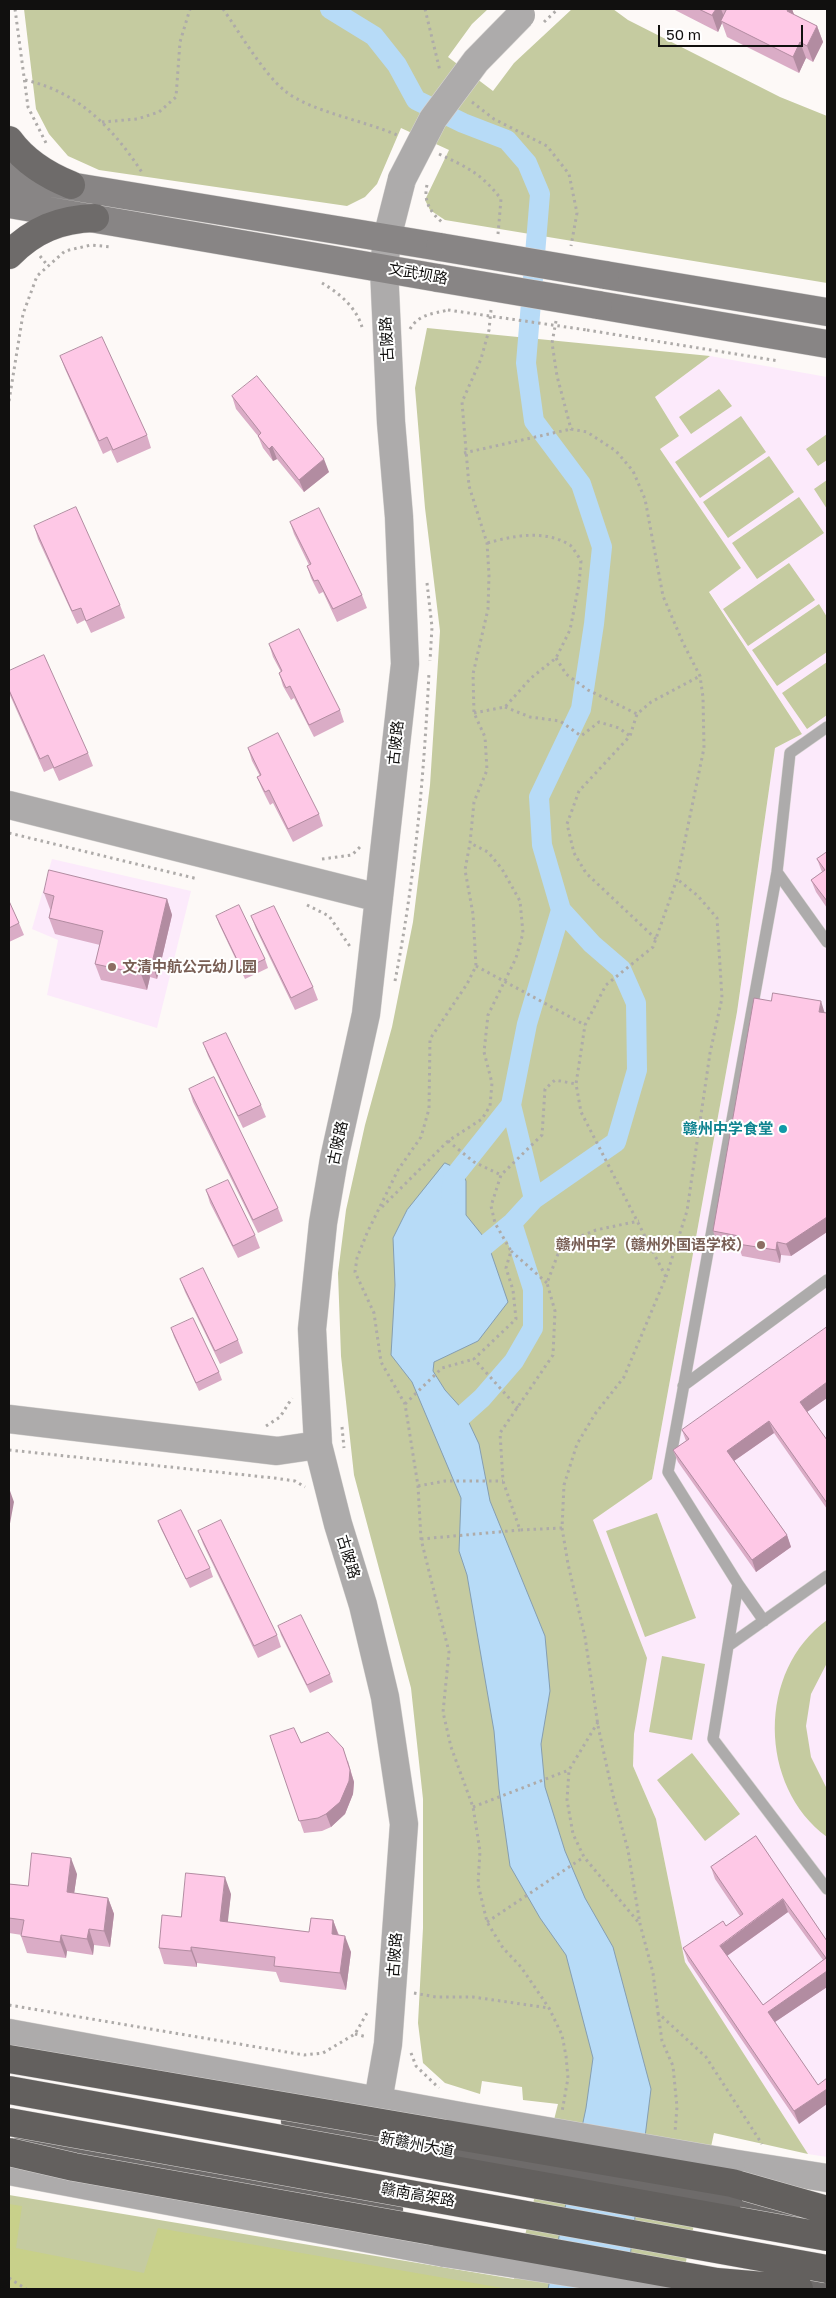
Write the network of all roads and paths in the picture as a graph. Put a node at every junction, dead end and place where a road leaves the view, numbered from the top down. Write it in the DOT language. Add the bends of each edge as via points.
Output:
graph roads {
  1 [pos="15,9"];
  2 [pos="190,9"];
  3 [pos="223,9"];
  4 [pos="425,9"];
  5 [pos="558,9"];
  6 [pos="529,17"];
  7 [pos="441,74"];
  8 [pos="25,80"];
  9 [pos="466,98"];
  10 [pos="102,122"];
  11 [pos="401,136"];
  12 [pos="9,140"];
  13 [pos="49,148"];
  14 [pos="434,152"];
  15 [pos="9,176"];
  16 [pos="144,176"];
  17 [pos="415,180"];
  18 [pos="71,185"];
  19 [pos="9,204"];
  20 [pos="95,218"];
  21 [pos="498,236"];
  22 [pos="444,237"];
  23 [pos="387,238"];
  24 [pos="119,248"];
  25 [pos="570,250"];
  26 [pos="9,255"];
  27 [pos="384,268"];
  28 [pos="315,278"];
  29 [pos="492,302"];
  30 [pos="827,312"];
  31 [pos="558,315"];
  32 [pos="364,334"];
  33 [pos="407,337"];
  34 [pos="827,344"];
  35 [pos="789,363"];
  36 [pos="9,401"];
  37 [pos="571,429"];
  38 [pos="464,453"];
  39 [pos="486,543"];
  40 [pos="426,579"];
  41 [pos="556,658"];
  42 [pos="700,676"];
  43 [pos="505,707"];
  44 [pos="474,713"];
  45 [pos="637,714"];
  46 [pos="827,727"];
  47 [pos="630,736"];
  48 [pos="9,805"];
  49 [pos="9,833"];
  50 [pos="367,838"];
  51 [pos="470,843"];
  52 [pos="312,858"];
  53 [pos="777,872"];
  54 [pos="201,879"];
  55 [pos="678,879"];
  56 [pos="379,898"];
  57 [pos="306,905"];
  58 [pos="656,939"];
  59 [pos="827,942"];
  60 [pos="352,951"];
  61 [pos="476,966"];
  62 [pos="503,982"];
  63 [pos="393,989"];
  64 [pos="585,1025"];
  65 [pos="576,1084"];
  66 [pos="448,1141"];
  67 [pos="501,1175"];
  68 [pos="380,1209"];
  69 [pos="639,1221"];
  70 [pos="510,1251"];
  71 [pos="666,1277"];
  72 [pos="827,1280"];
  73 [pos="547,1283"];
  74 [pos="474,1359"];
  75 [pos="683,1386"];
  76 [pos="294,1391"];
  77 [pos="405,1404"];
  78 [pos="518,1408"];
  79 [pos="9,1419"];
  80 [pos="342,1424"];
  81 [pos="261,1428"];
  82 [pos="318,1445"];
  83 [pos="9,1450"];
  84 [pos="345,1452"];
  85 [pos="503,1481"];
  86 [pos="418,1486"];
  87 [pos="307,1490"];
  88 [pos="562,1528"];
  89 [pos="520,1530"];
  90 [pos="421,1539"];
  91 [pos="827,1576"];
  92 [pos="738,1584"];
  93 [pos="764,1621"];
  94 [pos="728,1646"];
  95 [pos="598,1722"];
  96 [pos="569,1770"];
  97 [pos="474,1807"];
  98 [pos="584,1857"];
  99 [pos="827,1889"];
  100 [pos="487,1922"];
  101 [pos="640,1924"];
  102 [pos="409,1992"];
  103 [pos="9,2005"];
  104 [pos="370,2006"];
  105 [pos="549,2008"];
  106 [pos="9,2033"];
  107 [pos="408,2047"];
  108 [pos="9,2059"];
  109 [pos="9,2066"];
  110 [pos="568,2078"];
  111 [pos="9,2090"];
  112 [pos="441,2090"];
  113 [pos="378,2101"];
  114 [pos="9,2122"];
  115 [pos="9,2141"];
  116 [pos="765,2150"];
  117 [pos="9,2152"];
  118 [pos="9,2171"];
  119 [pos="827,2178"];
  120 [pos="827,2210"];
  121 [pos="827,2215"];
  122 [pos="827,2237"];
  123 [pos="827,2269"];
  124 [pos="9,2278"];
  125 [pos="26,2289"];
  126 [pos="677,2289"];
  127 [pos="799,2289"];
  128 [pos="817,2289"];
  1 -- 8 [label="path"];
  2 -- 10 [label="path" via="180,42 176,97 159,112 137,119"];
  3 -- 11 [label="path" via="286,91 307,104"];
  4 -- 7 [label="path"];
  5 -- 6 [label="path"];
  6 -- 17 [label="street, 古陂路, bridge" via="476,61 438,112"];
  8 -- 10 [label="path" via="68,94"];
  8 -- 13 [label="path" via="28,107"];
  9 -- 25 [label="path" via="494,119 547,146 569,174 577,213"];
  10 -- 16 [label="path" via="131,155"];
  12 -- 18 [label="main road" via="38,169"];
  14 -- 21 [label="path" via="477,173 501,199"];
  15 -- 18 [label="main road, 文武坝路"];
  17 -- 22 [label="path"];
  17 -- 23 [label="street, 古陂路"];
  18 -- 23 [label="main road, 文武坝路"];
  19 -- 20 [label="main road, 文武坝路"];
  20 -- 26 [label="main road" via="47,227"];
  20 -- 27 [label="main road, 文武坝路"];
  22 -- 23 [label="main road, 文武坝路"];
  22 -- 30 [label="main road, 文武坝路, bridge" via="605,275"];
  23 -- 27 [label="street, 古陂路"];
  24 -- 36 [label="path" via="91,245 65,251 37,276 23,314"];
  27 -- 34 [label="main road, 文武坝路, bridge"];
  27 -- 56 [label="street, 古陂路" via="405,664"];
  28 -- 32 [label="path" via="335,290 349,304 359,318"];
  29 -- 38 [label="path" via="482,359 462,402"];
  31 -- 37 [label="path" via="552,343 556,376"];
  33 -- 35 [label="path, bridge" via="416,320 448,310"];
  37 -- 38 [label="path"];
  37 -- 42 [label="path" via="587,432 616,451 633,471 645,499 663,596"];
  38 -- 39 [label="path" via="468,486"];
  39 -- 41 [label="path" via="515,536 548,536 571,546 581,561 570,630"];
  39 -- 44 [label="path" via="488,609 473,674"];
  40 -- 63 [label="path" via="432,627 423,784 407,921"];
  41 -- 43 [label="path" via="531,678"];
  41 -- 45 [label="path" via="566,674"];
  42 -- 45 [label="path" via="651,702"];
  42 -- 55 [label="path" via="704,748"];
  43 -- 44 [label="path"];
  43 -- 47 [label="path" via="530,717 560,721 581,736 599,722 619,728"];
  44 -- 51 [label="path" via="485,737 487,770 474,802"];
  45 -- 47 [label="path"];
  46 -- 53 [label="lane" via="790,753"];
  47 -- 58 [label="path" via="579,791 567,824 574,853 586,873"];
  48 -- 56 [label="street"];
  49 -- 54 [label="path"];
  50 -- 52 [label="path" via="352,855"];
  51 -- 61 [label="path" via="465,870 473,914"];
  51 -- 62 [label="path" via="488,852 520,900 523,933 516,958"];
  53 -- 59 [label="lane"];
  53 -- 75 [label="lane"];
  55 -- 58 [label="path"];
  55 -- 71 [label="path" via="718,918 722,998 710,1053 687,1211"];
  56 -- 82 [label="street, 古陂路" via="366,1014 323,1223 312,1329"];
  57 -- 60 [label="path" via="328,916"];
  58 -- 64 [label="path" via="653,947 606,985"];
  61 -- 62 [label="path"];
  61 -- 68 [label="path" via="430,1039 429,1108 421,1137 398,1170"];
  62 -- 64 [label="path"];
  62 -- 66 [label="path" via="488,1015 484,1052 492,1083 490,1106 482,1119"];
  64 -- 65 [label="path"];
  65 -- 67 [label="path" via="554,1080 545,1089 542,1134"];
  65 -- 69 [label="path" via="581,1112"];
  66 -- 67 [label="path" via="474,1162"];
  66 -- 68 [label="path"];
  67 -- 70 [label="path" via="491,1206 495,1223"];
  68 -- 77 [label="path" via="357,1258 355,1272 374,1313 381,1362"];
  69 -- 71 [label="path"];
  69 -- 73 [label="path" via="581,1236 558,1254"];
  70 -- 73 [label="path"];
  70 -- 74 [label="path" via="506,1268 513,1290 516,1319"];
  71 -- 88 [label="path" via="624,1377 576,1444 564,1485"];
  72 -- 75 [label="lane"];
  73 -- 78 [label="path" via="555,1310 553,1355"];
  74 -- 77 [label="path" via="442,1368"];
  74 -- 78 [label="path"];
  75 -- 92 [label="lane" via="668,1472"];
  76 -- 81 [label="path" via="280,1417"];
  77 -- 86 [label="path"];
  78 -- 85 [label="path" via="500,1433"];
  79 -- 82 [label="street" via="277,1451"];
  80 -- 84 [label="path"];
  82 -- 102 [label="street, 古陂路" via="385,1697 404,1824"];
  83 -- 87 [label="path" via="274,1478 295,1481"];
  85 -- 86 [label="path" via="445,1481"];
  85 -- 89 [label="path"];
  86 -- 90 [label="path"];
  88 -- 89 [label="path"];
  88 -- 95 [label="path" via="585,1637"];
  89 -- 90 [label="path"];
  90 -- 97 [label="path" via="449,1652 443,1712 451,1747"];
  91 -- 93 [label="lane"];
  92 -- 93 [label="lane"];
  92 -- 94 [label="lane"];
  93 -- 94 [label="lane"];
  94 -- 99 [label="lane" via="713,1738"];
  95 -- 96 [label="path"];
  95 -- 101 [label="path" via="628,1850"];
  96 -- 97 [label="path"];
  96 -- 98 [label="path" via="567,1800 573,1834"];
  97 -- 100 [label="path" via="480,1851 478,1884"];
  98 -- 100 [label="path"];
  98 -- 101 [label="path"];
  100 -- 105 [label="path" via="502,1948 521,1967"];
  101 -- 116 [label="path" via="653,1973 658,2013 706,2057"];
  102 -- 105 [label="path"];
  102 -- 113 [label="street, 古陂路" via="388,2044"];
  103 -- 104 [label="path" via="304,2055 323,2053 355,2034"];
  105 -- 110 [label="path" via="562,2034"];
  106 -- 113 [label="street"];
  107 -- 112 [label="path" via="416,2066"];
  108 -- 120 [label="highway, bridge" via="732,2183"];
  109 -- 121 [label="main road, 新赣州大道, bridge" via="453,2152"];
  111 -- 122 [label="highway, 赣南高架路, bridge"];
  113 -- 119 [label="street, bridge"];
  114 -- 123 [label="highway, 赣南高架路, bridge"];
  115 -- 128 [label="main road"];
  117 -- 127 [label="highway, bridge" via="74,2167 717,2282"];
  118 -- 126 [label="street, bridge" via="446,2253"];
  124 -- 125 [label="path"];
}
